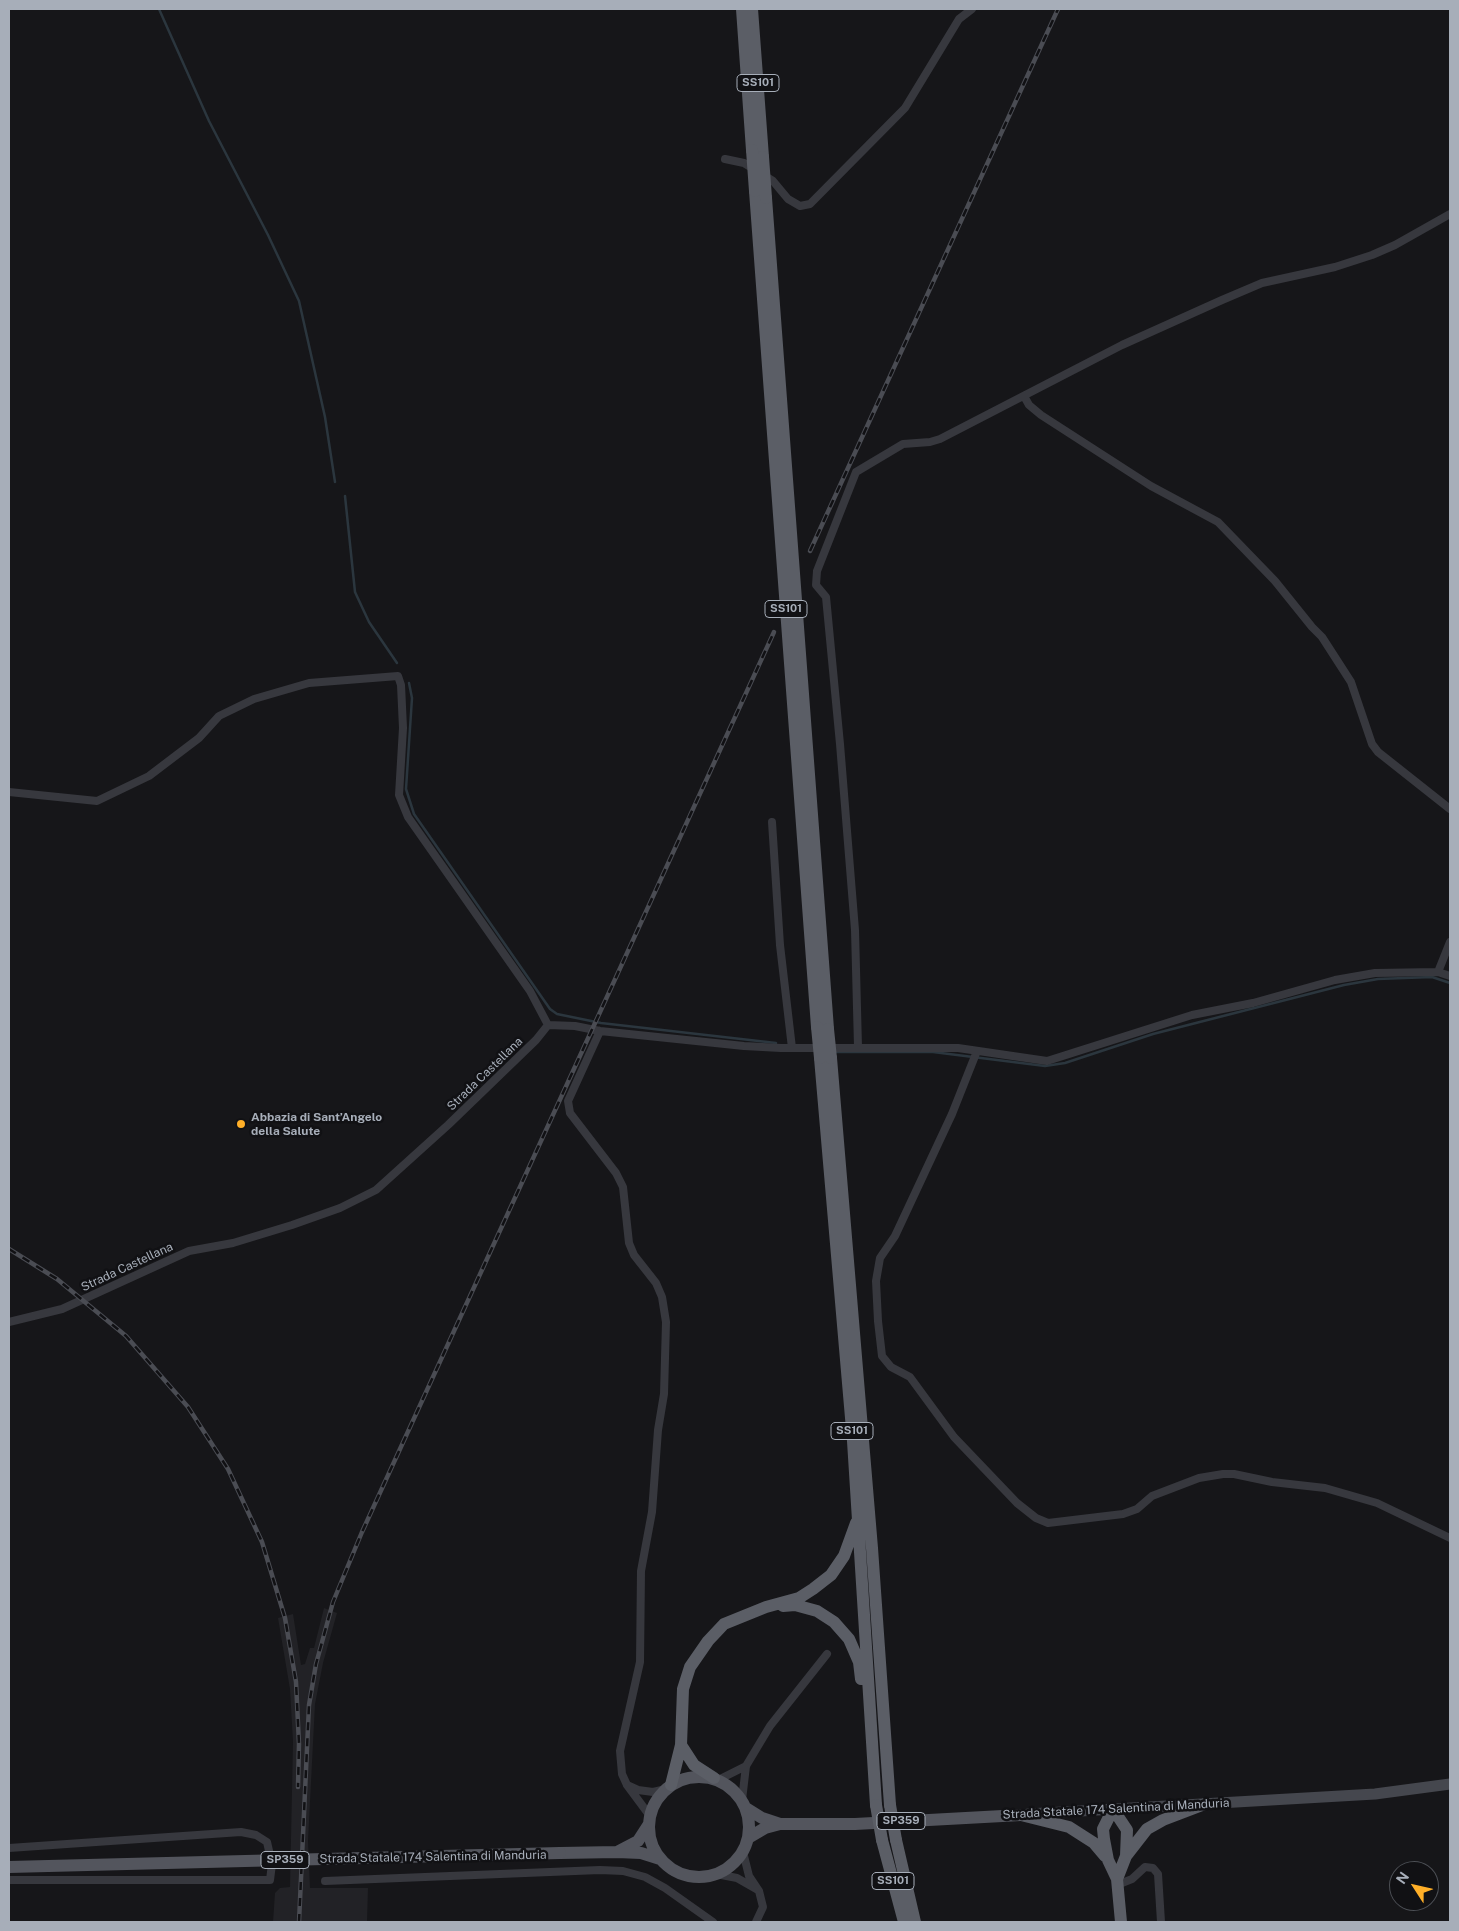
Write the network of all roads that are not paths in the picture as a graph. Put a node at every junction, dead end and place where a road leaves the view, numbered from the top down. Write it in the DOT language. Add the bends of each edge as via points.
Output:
graph roads {
  1 [pos="742,9"];
  2 [pos="752,9"];
  3 [pos="972,9"];
  4 [pos="758,154"];
  5 [pos="725,159"];
  6 [pos="1450,214"];
  7 [pos="1024,396"];
  8 [pos="9,792"];
  9 [pos="1450,809"];
  10 [pos="772,822"];
  11 [pos="1450,942"];
  12 [pos="1438,972"];
  13 [pos="1450,976"];
  14 [pos="548,1025"];
  15 [pos="823,1028"];
  16 [pos="600,1031"];
  17 [pos="858,1047"];
  18 [pos="792,1048"];
  19 [pos="977,1051"];
  20 [pos="825,1058"];
  21 [pos="9,1322"];
  22 [pos="858,1516"];
  23 [pos="1450,1538"];
  24 [pos="766,1607"];
  25 [pos="827,1654"];
  26 [pos="872,1732"];
  27 [pos="681,1745"];
  28 [pos="746,1766"];
  29 [pos="716,1779"];
  30 [pos="1450,1784"];
  31 [pos="627,1785"];
  32 [pos="668,1787"];
  33 [pos="744,1804"];
  34 [pos="1205,1804"];
  35 [pos="1113,1809"];
  36 [pos="1021,1815"];
  37 [pos="650,1820"];
  38 [pos="780,1824"];
  39 [pos="748,1838"];
  40 [pos="9,1848"];
  41 [pos="617,1852"];
  42 [pos="743,1852"];
  43 [pos="1126,1856"];
  44 [pos="660,1858"];
  45 [pos="1108,1860"];
  46 [pos="9,1867"];
  47 [pos="716,1874"];
  48 [pos="9,1880"];
  49 [pos="325,1881"];
  50 [pos="1117,1882"];
  51 [pos="759,1891"];
  52 [pos="713,1922"];
  53 [pos="757,1922"];
  54 [pos="904,1922"];
  55 [pos="915,1922"];
  56 [pos="1121,1922"];
  57 [pos="1161,1922"];
  1 -- 4 [label="highway, SS101"];
  2 -- 4 [label="highway, SS101"];
  3 -- 5 [label="street" via="959,19 905,108 810,204 800,206 788,199 773,181 744,163"];
  4 -- 15 [label="highway, SS101, bridge" via="766,198"];
  4 -- 15 [label="highway, SS101, bridge" via="755,191"];
  6 -- 7 [label="street" via="1372,255 1335,267 1262,283 1222,300"];
  7 -- 9 [label="street" via="1041,415 1151,486 1218,522 1275,581 1322,637 1351,682 1372,744 1378,752"];
  7 -- 17 [label="street" via="940,439 903,444 856,472 817,571 816,585 826,597 848,832 859,1011"];
  8 -- 14 [label="street" via="97,801 149,776 199,738 219,716 254,699 310,683 398,676 403,728 399,795 408,817 530,991"];
  10 -- 18 [label="street" via="780,945"];
  11 -- 12 [label="street"];
  12 -- 13 [label="street"];
  12 -- 19 [label="street" via="1375,973 1334,980 1192,1015 1047,1060"];
  14 -- 16 [label="street"];
  14 -- 21 [label="street, Strada Castellana" via="448,1125 376,1190 340,1208 292,1225 233,1244 190,1251 62,1309"];
  15 -- 20 [label="highway, SS101, bridge"];
  16 -- 18 [label="street"];
  16 -- 31 [label="street" via="568,1101 570,1113 623,1187 629,1243 634,1255 656,1283 666,1322 664,1394 652,1512 642,1571 640,1662 620,1751 622,1774"];
  17 -- 18 [label="street"];
  17 -- 19 [label="street"];
  19 -- 23 [label="street" via="895,1236 880,1258 876,1281 878,1321 882,1356 891,1367 910,1377 954,1437 1017,1503 1048,1523 1123,1514 1152,1496 1199,1478 1234,1474 1324,1488 1378,1503"];
  20 -- 22 [label="highway, SS101"];
  20 -- 55 [label="highway, SS101, bridge" via="872,1548 890,1805"];
  22 -- 24 [label="highway" via="844,1556 831,1574 799,1598"];
  22 -- 26 [label="highway, SS101"];
  24 -- 26 [label="highway" via="795,1605 817,1611 834,1622 849,1639 859,1662 863,1701"];
  24 -- 27 [label="highway" via="724,1624 690,1667 683,1689"];
  25 -- 28 [label="street" via="770,1726"];
  26 -- 54 [label="highway, SS101, bridge" via="876,1805"];
  27 -- 29 [label="highway" via="694,1765"];
  27 -- 32 [label="highway"];
  28 -- 29 [label="street"];
  28 -- 33 [label="street"];
  29 -- 32 [label="main road" via="696,1776"];
  29 -- 33 [label="main road" via="732,1788"];
  30 -- 34 [label="main road, Strada Statale 174 Salentina di Manduria / SP359" via="1375,1794"];
  31 -- 32 [label="street" via="653,1792"];
  31 -- 37 [label="street"];
  32 -- 37 [label="main road" via="658,1798"];
  33 -- 38 [label="main road, Strada Statale 174 Salentina di Manduria / SP359" via="762,1818"];
  33 -- 39 [label="main road" via="750,1823"];
  34 -- 35 [label="main road, Strada Statale 174 Salentina di Manduria / SP359"];
  34 -- 43 [label="highway" via="1147,1829"];
  35 -- 36 [label="main road, Strada Statale 174 Salentina di Manduria / SP359"];
  35 -- 43 [label="highway" via="1127,1830"];
  35 -- 45 [label="highway" via="1103,1829"];
  36 -- 38 [label="main road, Strada Statale 174 Salentina di Manduria / SP359" via="854,1824"];
  36 -- 45 [label="highway" via="1069,1827 1094,1843"];
  37 -- 41 [label="main road, Strada Statale 174 Salentina di Manduria / SP359" via="638,1840"];
  37 -- 44 [label="main road" via="654,1848"];
  38 -- 39 [label="main road, Strada Statale 174 Salentina di Manduria / SP359"];
  39 -- 42 [label="main road"];
  40 -- 48 [label="street" via="241,1832 256,1834 268,1842 272,1864 270,1880"];
  41 -- 44 [label="main road, Strada Statale 174 Salentina di Manduria / SP359"];
  41 -- 46 [label="main road, Strada Statale 174 Salentina di Manduria / SP359, bridge"];
  42 -- 47 [label="main road"];
  42 -- 51 [label="street" via="750,1876"];
  43 -- 50 [label="highway"];
  44 -- 47 [label="main road" via="680,1873 704,1877"];
  45 -- 50 [label="highway"];
  47 -- 51 [label="street" via="737,1878"];
  49 -- 52 [label="street" via="623,1871 645,1876"];
  50 -- 56 [label="highway"];
  50 -- 57 [label="street" via="1132,1879 1145,1868 1153,1868 1158,1874"];
  51 -- 53 [label="street" via="763,1907"];
}
